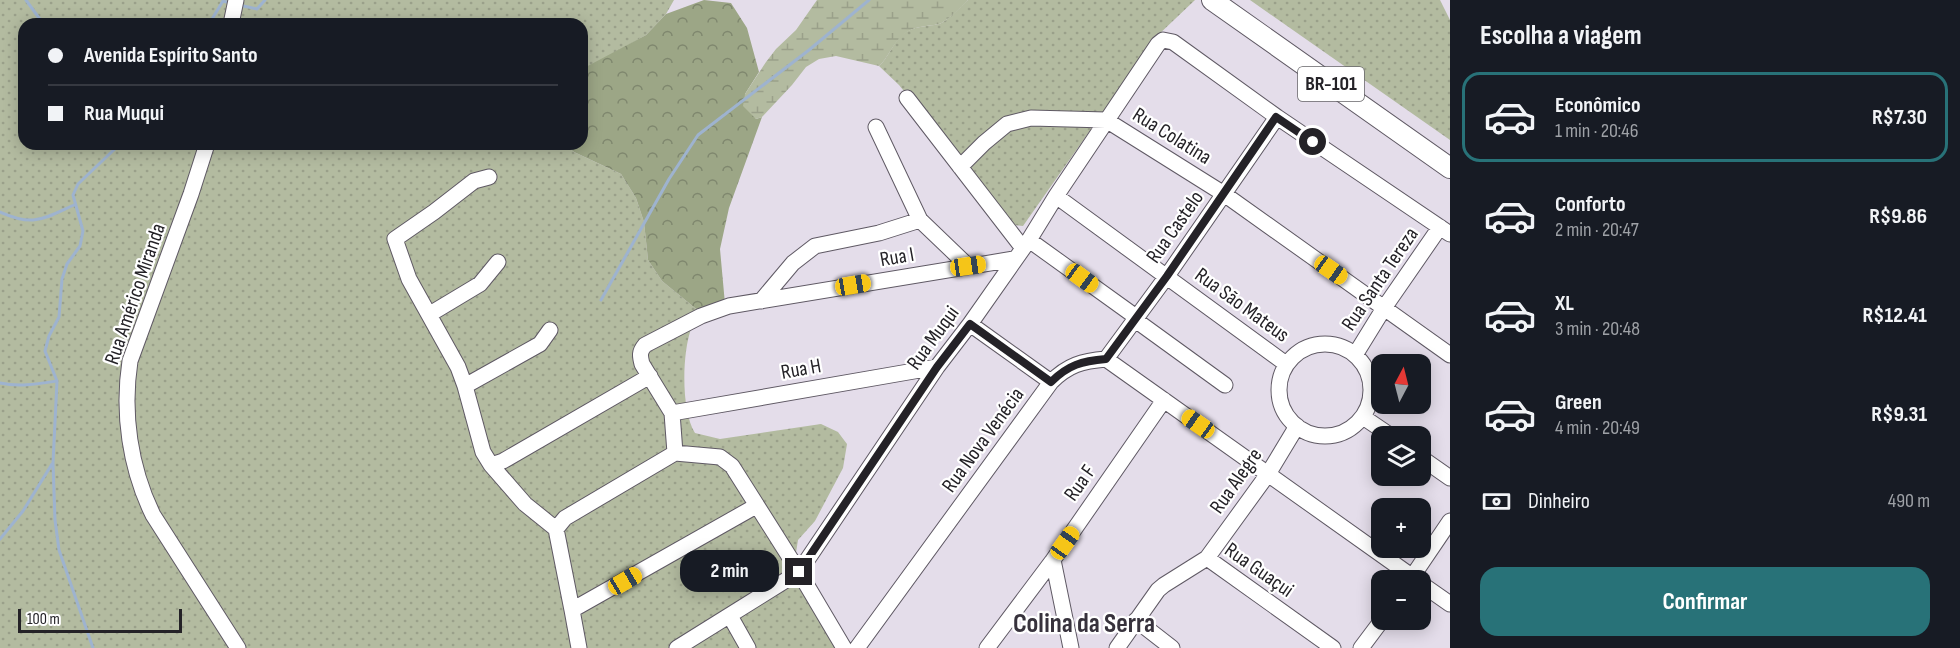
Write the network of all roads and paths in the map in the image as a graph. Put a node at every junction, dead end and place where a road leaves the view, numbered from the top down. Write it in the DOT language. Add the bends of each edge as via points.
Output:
graph roads {
  1 [pos="236,0"];
  2 [pos="1212,0"];
  3 [pos="232,18"];
  4 [pos="907,98"];
  5 [pos="1276,117"];
  6 [pos="1106,120"];
  7 [pos="876,127"];
  8 [pos="205,150"];
  9 [pos="960,167"];
  10 [pos="1450,168"];
  11 [pos="489,177"];
  12 [pos="1224,195"];
  13 [pos="1056,196"];
  14 [pos="920,220"];
  15 [pos="1445,231"];
  16 [pos="1022,249"];
  17 [pos="498,262"];
  18 [pos="968,266"];
  19 [pos="1167,276"];
  20 [pos="761,301"];
  21 [pos="1384,308"];
  22 [pos="430,314"];
  23 [pos="1135,318"];
  24 [pos="970,324"];
  25 [pos="550,330"];
  26 [pos="1355,355"];
  27 [pos="1450,355"];
  28 [pos="1106,359"];
  29 [pos="1286,364"];
  30 [pos="937,367"];
  31 [pos="650,376"];
  32 [pos="1051,382"];
  33 [pos="1225,385"];
  34 [pos="465,386"];
  35 [pos="1164,400"];
  36 [pos="672,412"];
  37 [pos="1363,417"];
  38 [pos="1297,426"];
  39 [pos="1376,426"];
  40 [pos="675,453"];
  41 [pos="491,465"];
  42 [pos="1431,465"];
  43 [pos="1268,474"];
  44 [pos="1450,478"];
  45 [pos="756,506"];
  46 [pos="1450,521"];
  47 [pos="556,529"];
  48 [pos="1207,558"];
  49 [pos="1053,560"];
  50 [pos="1401,570"];
  51 [pos="1421,570"];
  52 [pos="799,572"];
  53 [pos="1431,591"];
  54 [pos="1450,604"];
  55 [pos="572,610"];
  56 [pos="730,616"];
  57 [pos="1136,620"];
  58 [pos="1374,630"];
  59 [pos="1167,646"];
  60 [pos="238,648"];
  61 [pos="579,648"];
  62 [pos="677,648"];
  63 [pos="748,648"];
  64 [pos="844,648"];
  65 [pos="857,648"];
  66 [pos="987,648"];
  67 [pos="1071,648"];
  68 [pos="1117,648"];
  69 [pos="1333,648"];
  70 [pos="1361,648"];
  1 -- 3 [label="street"];
  2 -- 10 [label="main road, BR-101"];
  4 -- 9 [label="street"];
  5 -- 6 [label="street, Rua Muqui" via="1173,42 1162,40"];
  5 -- 12 [label="street, Rua Castelo"];
  5 -- 15 [label="street"];
  6 -- 9 [label="street" via="1031,117 1007,124"];
  6 -- 12 [label="street, Rua Colatina"];
  6 -- 13 [label="street, Rua Muqui"];
  7 -- 14 [label="street"];
  8 -- 60 [label="street, Rua Américo Miranda" via="130,361 127,389 131,450 142,492 153,515"];
  9 -- 16 [label="street"];
  11 -- 22 [label="street" via="474,182 395,239 409,279"];
  12 -- 19 [label="street, Rua Castelo"];
  12 -- 21 [label="street, Rua Colatina"];
  13 -- 16 [label="street, Rua Muqui"];
  13 -- 19 [label="street, Rua São Mateus"];
  14 -- 18 [label="street"];
  14 -- 20 [label="street" via="815,246 793,263"];
  15 -- 21 [label="street, Rua Santa Tereza"];
  16 -- 18 [label="street, Rua I"];
  16 -- 23 [label="street"];
  16 -- 24 [label="street, Rua Muqui"];
  17 -- 22 [label="street" via="480,284"];
  18 -- 20 [label="street, Rua I"];
  19 -- 23 [label="street, Rua Castelo"];
  19 -- 29 [label="street, Rua São Mateus"];
  20 -- 31 [label="street, Rua I" via="717,309 645,345 640,355"];
  21 -- 26 [label="street, Rua Santa Tereza"];
  21 -- 27 [label="street, Rua Colatina"];
  22 -- 34 [label="street"];
  23 -- 28 [label="street, Rua Castelo"];
  23 -- 33 [label="street"];
  24 -- 30 [label="street, Rua Muqui"];
  24 -- 32 [label="street"];
  25 -- 34 [label="street" via="540,344"];
  26 -- 29 [label="street" via="1318,344 1297,352"];
  26 -- 37 [label="street" via="1370,380 1371,396"];
  28 -- 32 [label="street, Rua Nova Venécia" via="1068,367"];
  28 -- 35 [label="street"];
  29 -- 38 [label="street" via="1278,394"];
  30 -- 36 [label="street, Rua H"];
  30 -- 52 [label="street, Rua Muqui"];
  31 -- 36 [label="street"];
  31 -- 41 [label="street"];
  32 -- 65 [label="street, Rua Nova Venécia"];
  34 -- 41 [label="street" via="483,452"];
  35 -- 43 [label="street"];
  35 -- 49 [label="street, Rua F"];
  36 -- 40 [label="street"];
  37 -- 38 [label="street" via="1344,432 1328,436 1312,434"];
  37 -- 39 [label="street"];
  38 -- 43 [label="street, Rua Alegre"];
  40 -- 45 [label="street" via="720,457 732,466"];
  40 -- 47 [label="street" via="564,518"];
  41 -- 47 [label="street" via="525,504"];
  42 -- 44 [label="street"];
  43 -- 48 [label="street, Rua Alegre"];
  43 -- 50 [label="street"];
  45 -- 52 [label="street"];
  45 -- 55 [label="street"];
  46 -- 51 [label="street"];
  47 -- 55 [label="street"];
  48 -- 57 [label="street, Rua Guaçui" via="1164,585"];
  48 -- 69 [label="street, Rua Guaçui"];
  49 -- 66 [label="street, Rua F"];
  49 -- 67 [label="street"];
  52 -- 56 [label="street"];
  52 -- 64 [label="street"];
  53 -- 54 [label="street"];
  55 -- 61 [label="street"];
  56 -- 62 [label="street"];
  56 -- 63 [label="street"];
  57 -- 59 [label="street"];
  57 -- 68 [label="street, Rua Guaçui"];
  58 -- 70 [label="street"];
}
